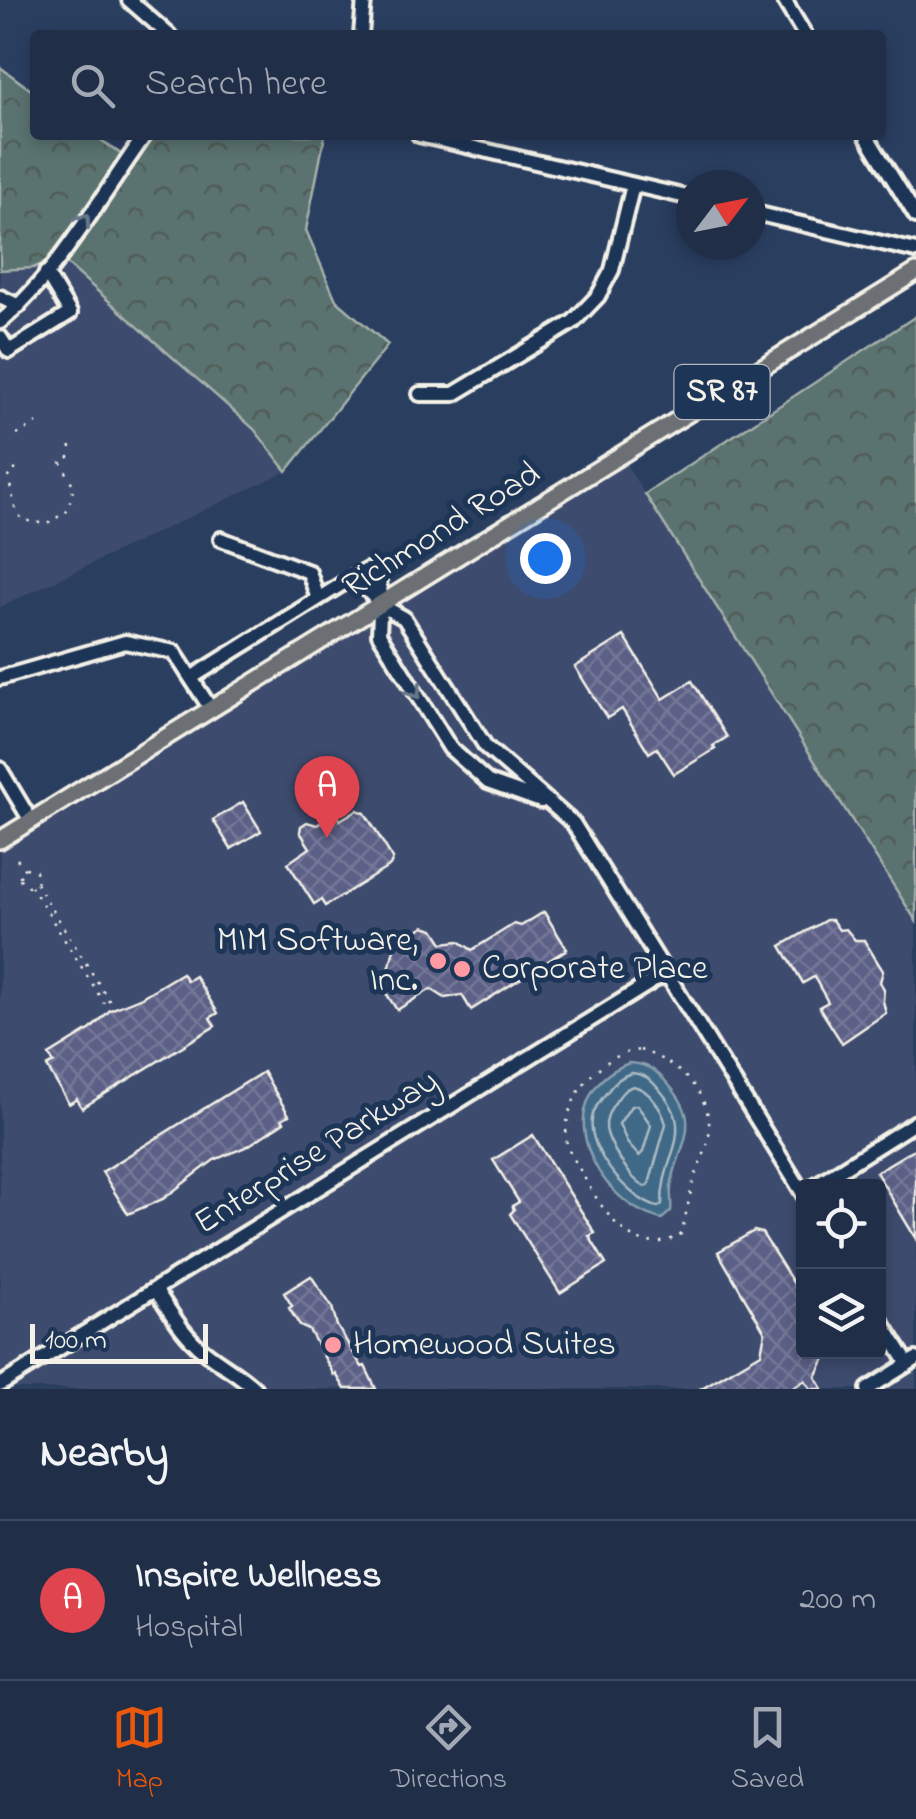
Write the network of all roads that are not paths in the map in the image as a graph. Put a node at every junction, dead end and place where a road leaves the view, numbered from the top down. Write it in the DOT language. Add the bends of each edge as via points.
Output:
graph roads {
  1 [pos="129,0"];
  2 [pos="364,0"];
  3 [pos="784,0"];
  4 [pos="162,30"];
  5 [pos="361,30"];
  6 [pos="802,30"];
  7 [pos="141,140"];
  8 [pos="440,140"];
  9 [pos="869,140"];
  10 [pos="633,185"];
  11 [pos="676,195"];
  12 [pos="766,216"];
  13 [pos="916,216"];
  14 [pos="916,251"];
  15 [pos="916,272"];
  16 [pos="46,273"];
  17 [pos="0,297"];
  18 [pos="19,306"];
  19 [pos="0,322"];
  20 [pos="0,337"];
  21 [pos="420,394"];
  22 [pos="221,539"];
  23 [pos="318,600"];
  24 [pos="381,605"];
  25 [pos="0,678"];
  26 [pos="191,678"];
  27 [pos="212,709"];
  28 [pos="0,768"];
  29 [pos="5,790"];
  30 [pos="544,801"];
  31 [pos="30,821"];
  32 [pos="0,840"];
  33 [pos="666,972"];
  34 [pos="916,1122"];
  35 [pos="825,1179"];
  36 [pos="796,1183"];
  37 [pos="155,1289"];
  38 [pos="886,1327"];
  39 [pos="912,1362"];
  40 [pos="0,1385"];
  41 [pos="255,1389"];
  42 [pos="868,1389"];
  1 -- 4 [label="street"];
  2 -- 5 [label="street"];
  3 -- 6 [label="street"];
  16 -- 7 [label="street, one-way"];
  8 -- 10 [label="street"];
  9 -- 13 [label="street"];
  10 -- 11 [label="street"];
  10 -- 21 [label="street" via="612,270 573,322 454,394"];
  12 -- 14 [label="street"];
  15 -- 24 [label="main road, Richmond Road / SR 87"];
  16 -- 18 [label="street"];
  16 -- 20 [label="street" via="70,313 9,351"];
  17 -- 18 [label="street"];
  18 -- 19 [label="street"];
  22 -- 23 [label="street" via="309,572"];
  23 -- 24 [label="street" via="367,570 378,575"];
  23 -- 26 [label="street"];
  24 -- 27 [label="main road, Richmond Road / SR 87"];
  24 -- 30 [label="street" via="404,618 486,748"];
  24 -- 30 [label="street, one-way" via="379,634 450,748 488,782"];
  25 -- 26 [label="street" via="125,642 174,652"];
  26 -- 27 [label="street"];
  27 -- 31 [label="main road, Richmond Road / SR 87"];
  28 -- 29 [label="street"];
  29 -- 31 [label="street"];
  30 -- 33 [label="street" via="573,824"];
  31 -- 32 [label="main road, Richmond Road / SR 87"];
  33 -- 36 [label="street"];
  33 -- 37 [label="street, Enterprise Parkway"];
  34 -- 35 [label="street"];
  37 -- 40 [label="street, Enterprise Parkway"];
  37 -- 41 [label="street" via="182,1329"];
  38 -- 39 [label="street"];
  39 -- 42 [label="street"];
}
